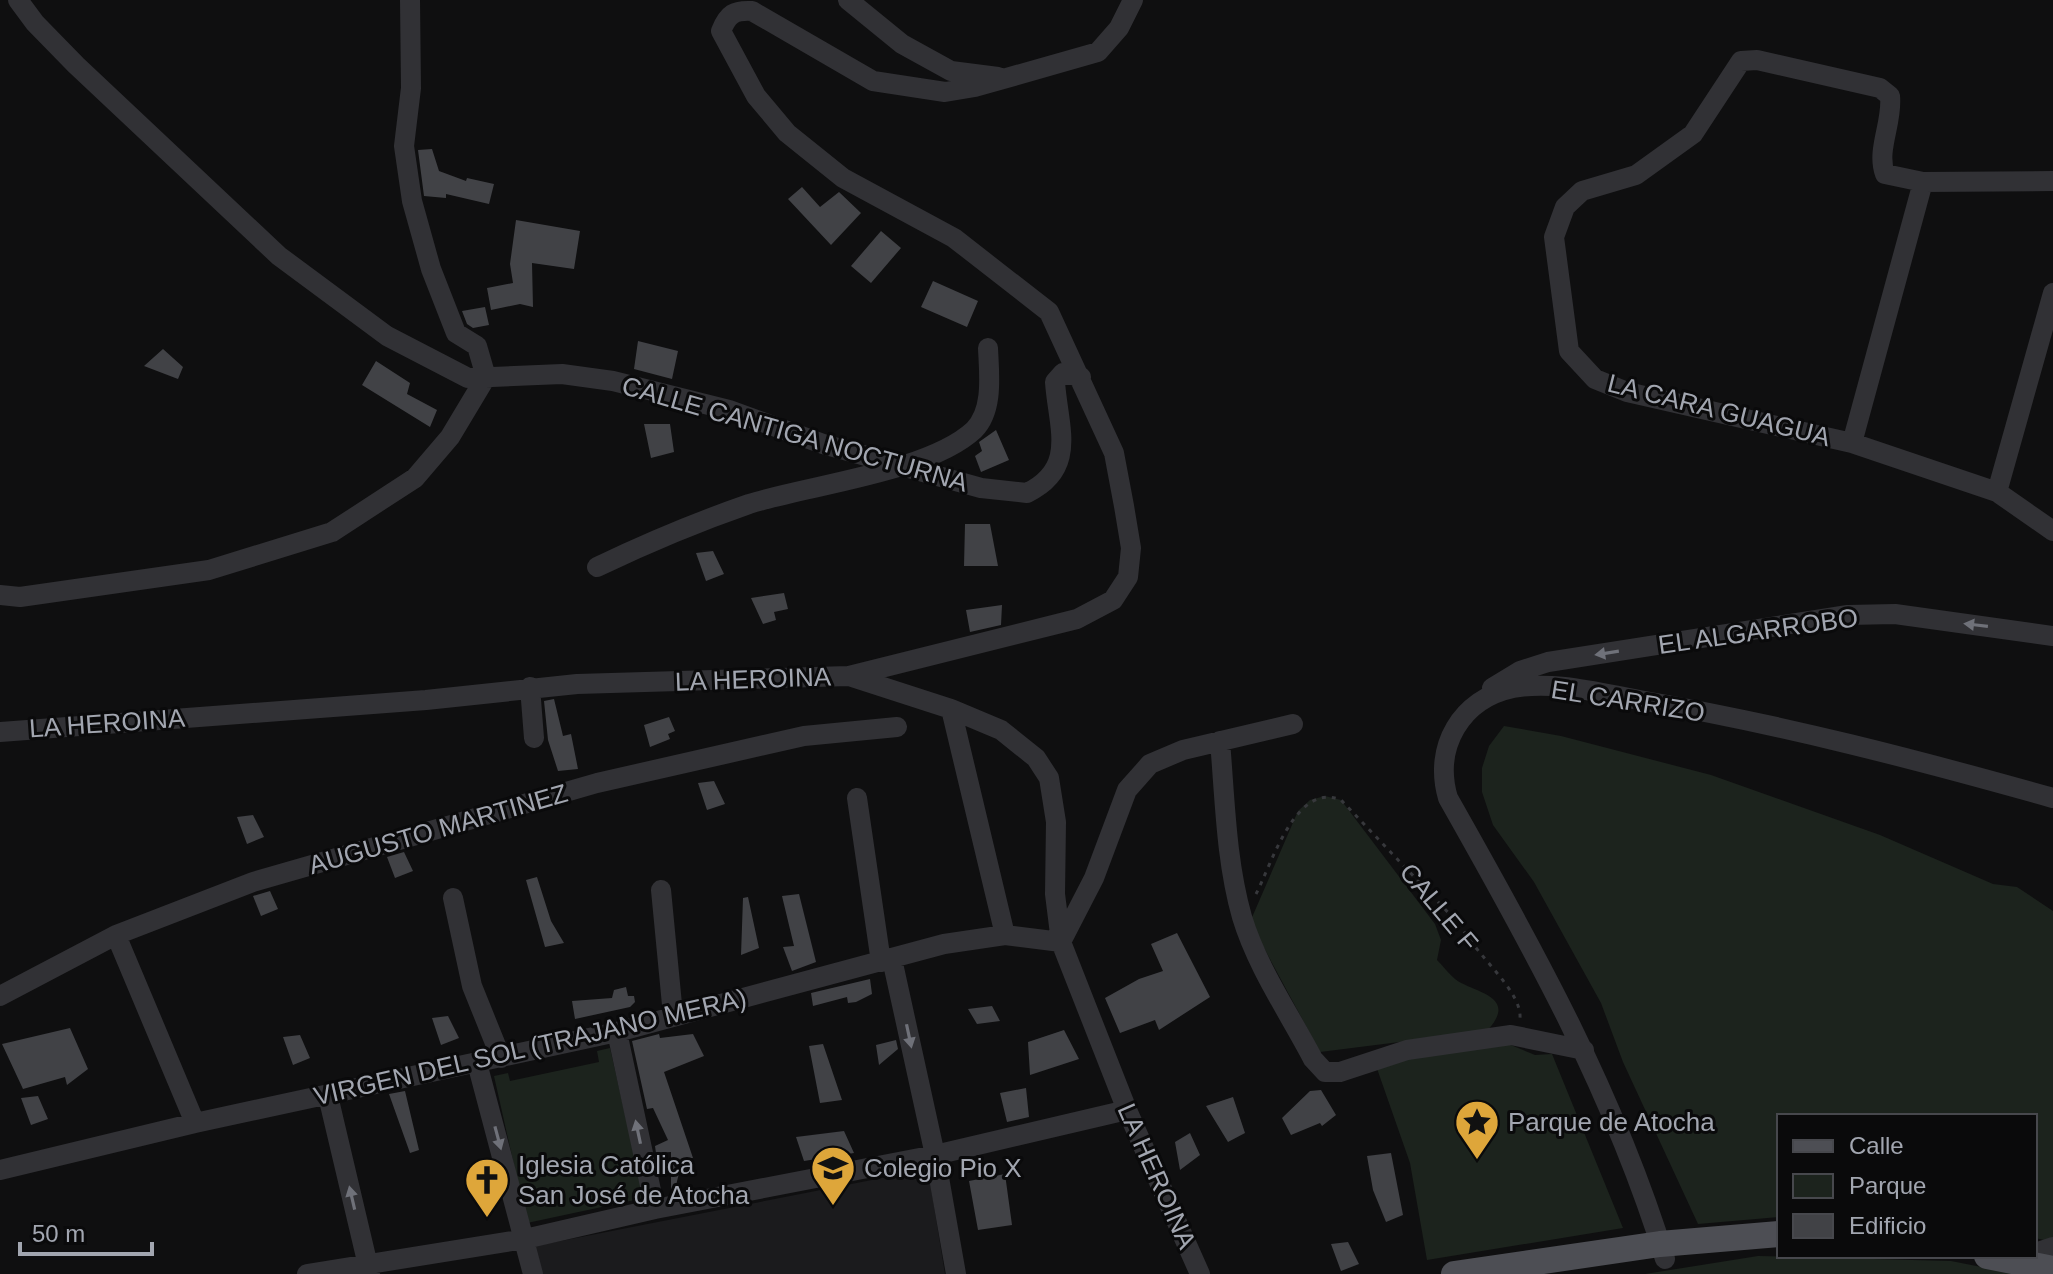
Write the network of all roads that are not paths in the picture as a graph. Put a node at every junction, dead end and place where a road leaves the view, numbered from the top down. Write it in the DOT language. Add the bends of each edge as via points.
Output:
graph roads {
  1 [pos="18,0"];
  2 [pos="410,0"];
  3 [pos="848,0"];
  4 [pos="1133,0"];
  5 [pos="1002,78"];
  6 [pos="2053,181"];
  7 [pos="1923,182"];
  8 [pos="2053,293"];
  9 [pos="988,348"];
  10 [pos="486,377"];
  11 [pos="1081,377"];
  12 [pos="1852,443"];
  13 [pos="904,464"];
  14 [pos="1997,492"];
  15 [pos="2053,531"];
  16 [pos="597,567"];
  17 [pos="0,595"];
  18 [pos="2053,636"];
  19 [pos="849,676"];
  20 [pos="530,687"];
  21 [pos="1475,703"];
  22 [pos="951,709"];
  23 [pos="1293,724"];
  24 [pos="897,727"];
  25 [pos="0,732"];
  26 [pos="534,738"];
  27 [pos="1220,741"];
  28 [pos="857,798"];
  29 [pos="2053,798"];
  30 [pos="661,890"];
  31 [pos="453,898"];
  32 [pos="116,935"];
  33 [pos="1005,935"];
  34 [pos="1061,942"];
  35 [pos="886,961"];
  36 [pos="0,996"];
  37 [pos="673,1015"];
  38 [pos="617,1032"];
  39 [pos="1584,1050"];
  40 [pos="501,1058"];
  41 [pos="477,1063"];
  42 [pos="328,1096"];
  43 [pos="1127,1110"];
  44 [pos="195,1123"];
  45 [pos="935,1155"];
  46 [pos="0,1170"];
  47 [pos="655,1209"];
  48 [pos="1777,1234"];
  49 [pos="525,1239"];
  50 [pos="1777,1248"];
  51 [pos="1662,1251"];
  52 [pos="369,1268"];
  53 [pos="307,1274"];
  54 [pos="533,1274"];
  55 [pos="956,1274"];
  56 [pos="1200,1274"];
  57 [pos="1454,1274"];
  58 [pos="1553,1274"];
  1 -- 10 [label="street, CALLE CANTIGA NOCTURNA" via="76,65 279,256 387,336 468,378"];
  2 -- 10 [label="street" via="411,88 404,146 412,201 456,333 477,346"];
  3 -- 5 [label="street" via="902,44 951,71"];
  4 -- 5 [label="street" via="1119,28 1098,52"];
  5 -- 11 [label="street" via="945,92 873,81 752,11 737,10 721,31 756,96 787,133 843,178 954,238 1049,312"];
  6 -- 7 [label="street"];
  7 -- 12 [label="street"];
  7 -- 12 [label="street, LA CARA GUAGUA" via="1885,174 1881,164 1892,110 1890,96 1880,88 1757,60 1741,61 1693,134 1636,175 1582,191 1565,207 1554,237 1569,351 1595,379 1627,392"];
  8 -- 14 [label="street"];
  9 -- 13 [label="street" via="989,394 974,429"];
  10 -- 13 [label="street, CALLE CANTIGA NOCTURNA" via="562,374 613,381"];
  10 -- 17 [label="street" via="450,437 415,478 332,532 209,570 36,595"];
  11 -- 13 [label="street, CALLE CANTIGA NOCTURNA" via="1063,373 1055,382 1063,445 1053,475 1040,487 1027,493 1005,492"];
  11 -- 19 [label="street" via="1114,453 1131,548 1128,577 1113,600 1077,619"];
  12 -- 14 [label="street, LA CARA GUAGUA"];
  13 -- 16 [label="street" via="752,503 671,532"];
  14 -- 15 [label="street, LA CARA GUAGUA"];
  18 -- 21 [label="street, EL ALGARROBO, one-way" via="1895,614 1848,615 1535,665 1499,682"];
  19 -- 20 [label="street, LA HEROINA"];
  19 -- 22 [label="street, LA HEROINA"];
  20 -- 25 [label="street, LA HEROINA" via="426,700"];
  20 -- 26 [label="street"];
  21 -- 29 [label="street, EL CARRIZO" via="1515,688 1564,687 1813,734"];
  21 -- 39 [label="street" via="1448,744 1443,780 1448,798"];
  22 -- 33 [label="street"];
  22 -- 34 [label="street, LA HEROINA" via="1001,730 1036,758 1049,778"];
  23 -- 27 [label="street"];
  24 -- 32 [label="street, AUGUSTO MARTINEZ" via="804,736 597,783 253,882"];
  27 -- 34 [label="street" via="1150,764 1127,790 1094,878"];
  27 -- 39 [label="street" via="1232,875 1243,919 1258,958 1325,1072 1407,1050 1511,1035"];
  28 -- 35 [label="street"];
  30 -- 37 [label="street"];
  31 -- 40 [label="street" via="472,986"];
  32 -- 36 [label="street, AUGUSTO MARTINEZ"];
  32 -- 44 [label="street"];
  33 -- 34 [label="street, VIRGEN DEL SOL (TRAJANO MERA)"];
  33 -- 35 [label="street, VIRGEN DEL SOL (TRAJANO MERA)" via="944,944"];
  34 -- 43 [label="street, LA HEROINA"];
  35 -- 37 [label="street, VIRGEN DEL SOL (TRAJANO MERA)"];
  35 -- 45 [label="street, one-way"];
  37 -- 38 [label="street, VIRGEN DEL SOL (TRAJANO MERA)"];
  38 -- 40 [label="street, VIRGEN DEL SOL (TRAJANO MERA)"];
  47 -- 38 [label="street, one-way"];
  39 -- 51 [label="street" via="1628,1151"];
  40 -- 41 [label="street, VIRGEN DEL SOL (TRAJANO MERA)"];
  41 -- 42 [label="street, VIRGEN DEL SOL (TRAJANO MERA)"];
  41 -- 49 [label="street, one-way"];
  42 -- 44 [label="street, VIRGEN DEL SOL (TRAJANO MERA)"];
  52 -- 42 [label="street, one-way"];
  43 -- 45 [label="street"];
  43 -- 56 [label="street, LA HEROINA"];
  44 -- 46 [label="street, VIRGEN DEL SOL (TRAJANO MERA)"];
  45 -- 47 [label="street"];
  45 -- 55 [label="street"];
  47 -- 49 [label="street"];
  48 -- 51 [label="main road"];
  49 -- 52 [label="street"];
  49 -- 54 [label="street"];
  50 -- 51 [label="main road"];
  51 -- 57 [label="main road"];
  51 -- 58 [label="main road"];
  52 -- 53 [label="street"];
}
